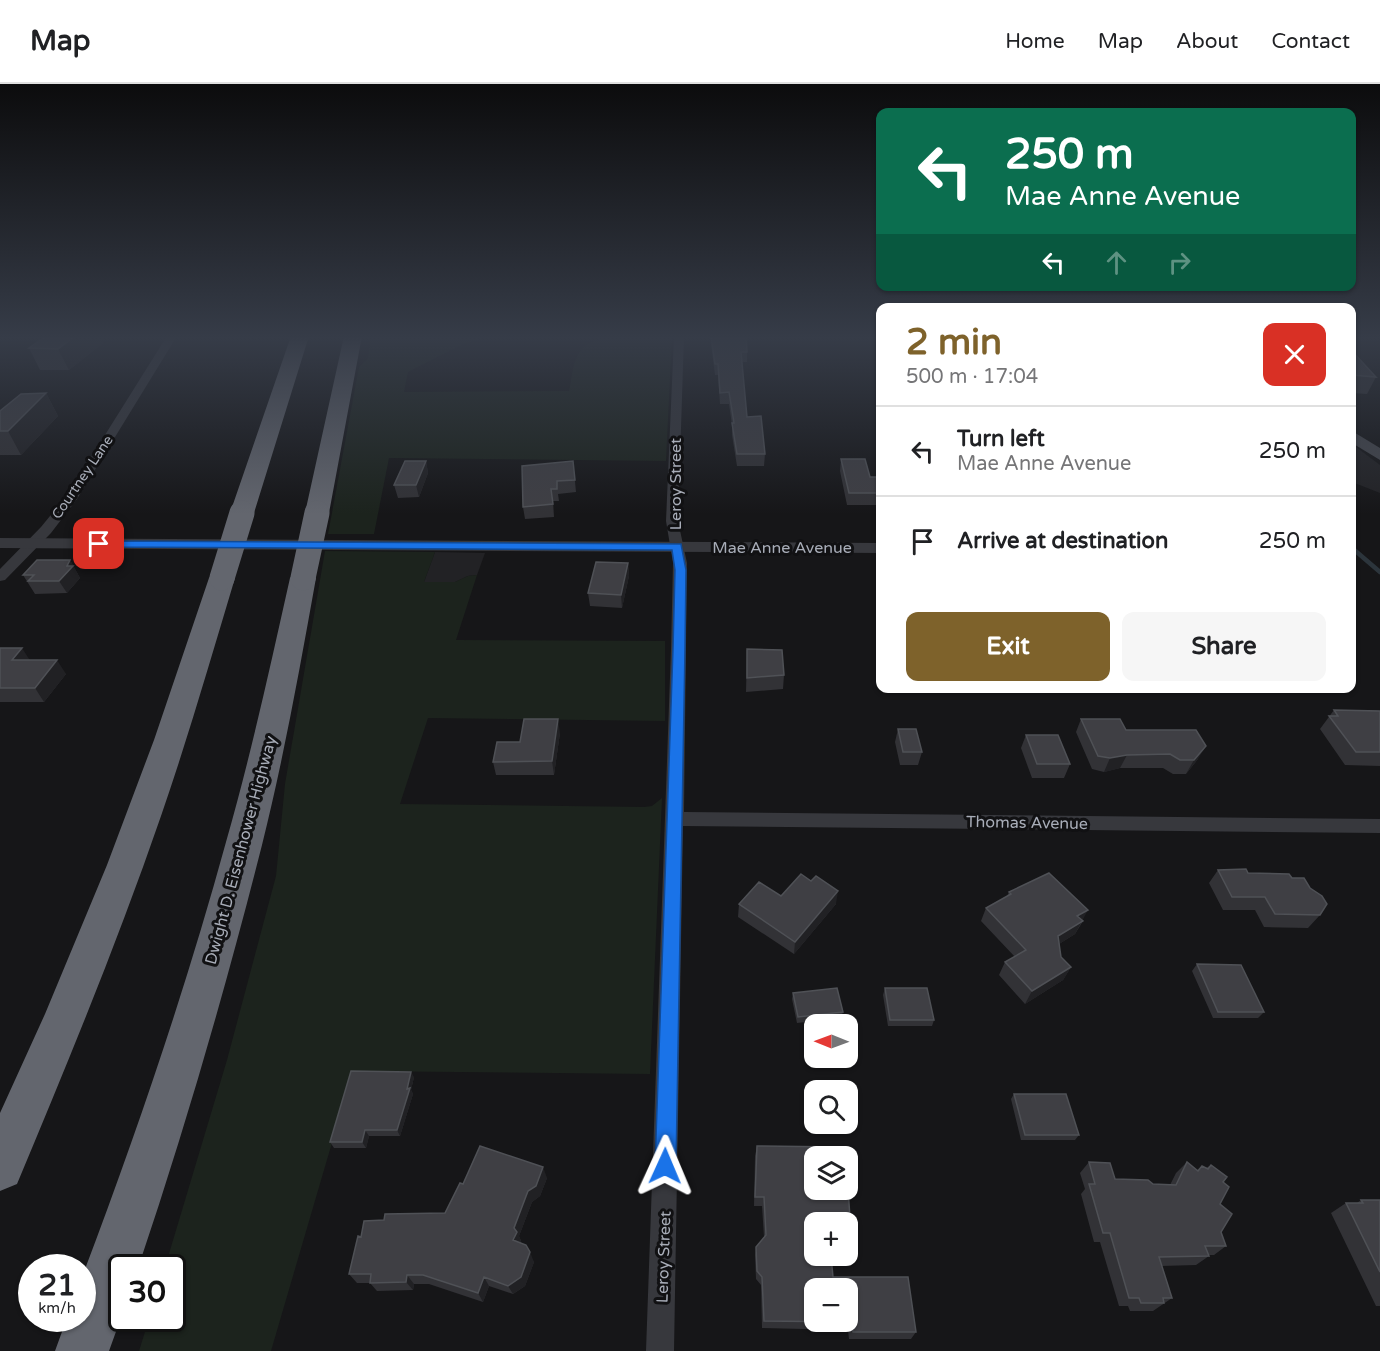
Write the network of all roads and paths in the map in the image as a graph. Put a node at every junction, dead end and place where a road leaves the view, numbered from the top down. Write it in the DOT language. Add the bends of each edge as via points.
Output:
graph roads {
  1 [pos="135,395"];
  2 [pos="281,395"];
  3 [pos="341,395"];
  4 [pos="677,395"];
  5 [pos="1356,439"];
  6 [pos="1380,455"];
  7 [pos="0,543"];
  8 [pos="33,544"];
  9 [pos="677,546"];
  10 [pos="876,548"];
  11 [pos="0,578"];
  12 [pos="675,819"];
  13 [pos="1380,826"];
  14 [pos="0,1167"];
  15 [pos="82,1351"];
  16 [pos="660,1351"];
  1 -- 8 [label="street, Courtney Lane" via="72,496"];
  2 -- 14 [label="highway, bridge" via="162,763 90,955"];
  3 -- 15 [label="highway, Dwight D. Eisenhower Highway, bridge" via="275,717 244,844 187,1039"];
  4 -- 9 [label="street, Leroy Street" via="672,521"];
  5 -- 6 [label="main road"];
  7 -- 8 [label="street, Mae Anne Avenue"];
  8 -- 9 [label="street, Mae Anne Avenue"];
  8 -- 11 [label="street, Courtney Lane"];
  9 -- 10 [label="street, Mae Anne Avenue"];
  9 -- 12 [label="street, Leroy Street" via="680,570"];
  12 -- 13 [label="street, Thomas Avenue"];
  12 -- 16 [label="street, Leroy Street"];
}
